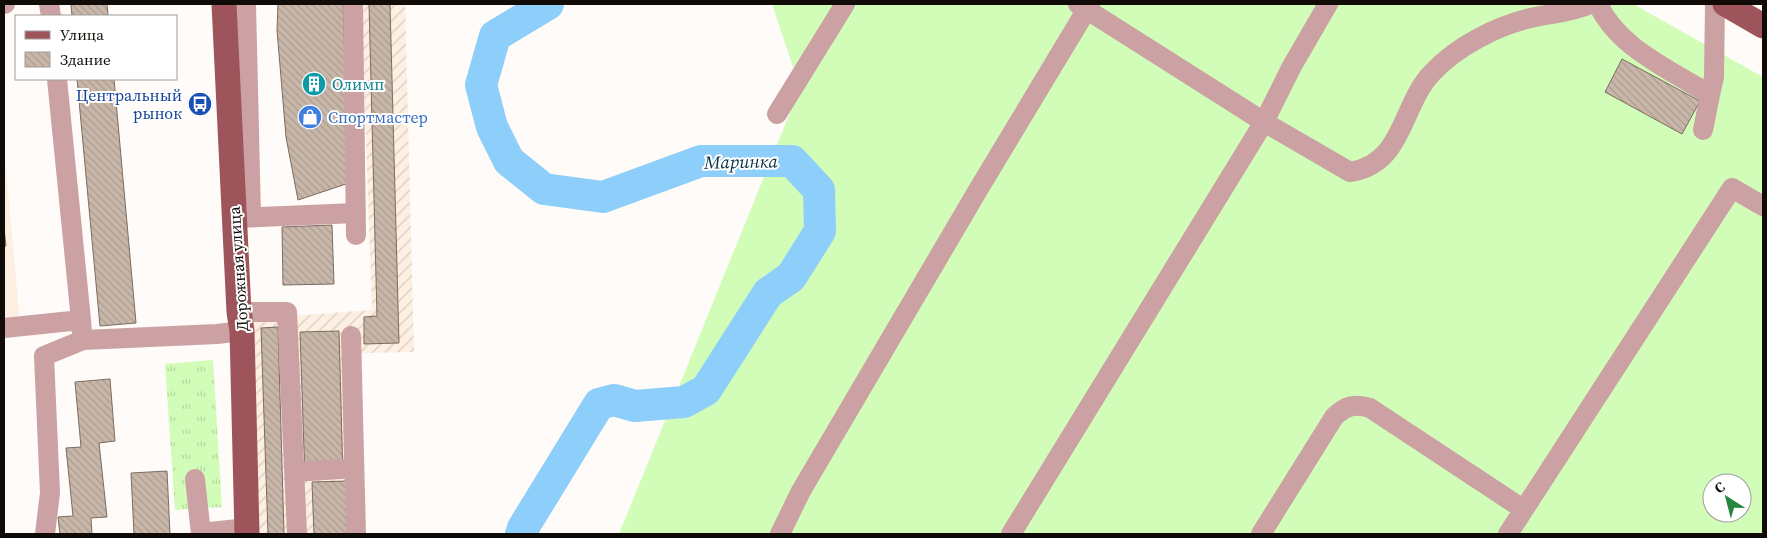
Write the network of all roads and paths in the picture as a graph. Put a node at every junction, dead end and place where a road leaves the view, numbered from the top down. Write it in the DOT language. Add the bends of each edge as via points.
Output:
graph roads {
  1 [pos="224,4"];
  2 [pos="246,4"];
  3 [pos="353,4"];
  4 [pos="845,4"];
  5 [pos="1328,4"];
  6 [pos="1590,4"];
  7 [pos="1598,4"];
  8 [pos="1715,4"];
  9 [pos="1725,4"];
  10 [pos="1085,6"];
  11 [pos="1763,26"];
  12 [pos="57,80"];
  13 [pos="1710,94"];
  14 [pos="777,114"];
  15 [pos="1264,122"];
  16 [pos="1703,130"];
  17 [pos="1763,206"];
  18 [pos="356,213"];
  19 [pos="243,218"];
  20 [pos="356,235"];
  21 [pos="81,320"];
  22 [pos="240,321"];
  23 [pos="4,328"];
  24 [pos="351,336"];
  25 [pos="83,340"];
  26 [pos="354,468"];
  27 [pos="295,472"];
  28 [pos="195,479"];
  29 [pos="1523,509"];
  30 [pos="247,531"];
  31 [pos="45,534"];
  32 [pos="201,534"];
  33 [pos="297,534"];
  34 [pos="356,534"];
  35 [pos="780,534"];
  36 [pos="1011,534"];
  37 [pos="1261,534"];
  38 [pos="1508,534"];
  1 -- 19 [label="main road, Дорожная улица"];
  2 -- 19 [label="lane"];
  3 -- 18 [label="lane"];
  4 -- 14 [label="lane"];
  5 -- 15 [label="lane"];
  6 -- 15 [label="lane" via="1511,24 1477,40 1440,64 1422,83 1394,144 1364,170 1350,172"];
  7 -- 13 [label="lane" via="1605,18 1628,41"];
  8 -- 13 [label="lane" via="1714,77"];
  9 -- 11 [label="main road"];
  10 -- 15 [label="lane"];
  10 -- 35 [label="lane" via="801,491"];
  12 -- 21 [label="lane"];
  13 -- 16 [label="lane"];
  15 -- 36 [label="lane"];
  17 -- 29 [label="lane" via="1732,188"];
  18 -- 19 [label="lane"];
  18 -- 20 [label="lane"];
  19 -- 22 [label="main road, Дорожная улица"];
  21 -- 23 [label="lane"];
  21 -- 25 [label="lane"];
  22 -- 25 [label="lane" via="217,334"];
  22 -- 27 [label="lane" via="287,312"];
  22 -- 30 [label="main road, Дорожная улица"];
  24 -- 26 [label="lane"];
  25 -- 31 [label="lane" via="44,356 50,493"];
  26 -- 27 [label="lane"];
  26 -- 34 [label="lane"];
  27 -- 33 [label="lane"];
  28 -- 32 [label="lane"];
  29 -- 37 [label="lane" via="1370,408 1356,405 1334,417"];
  29 -- 38 [label="lane"];
  30 -- 32 [label="lane"];
}
